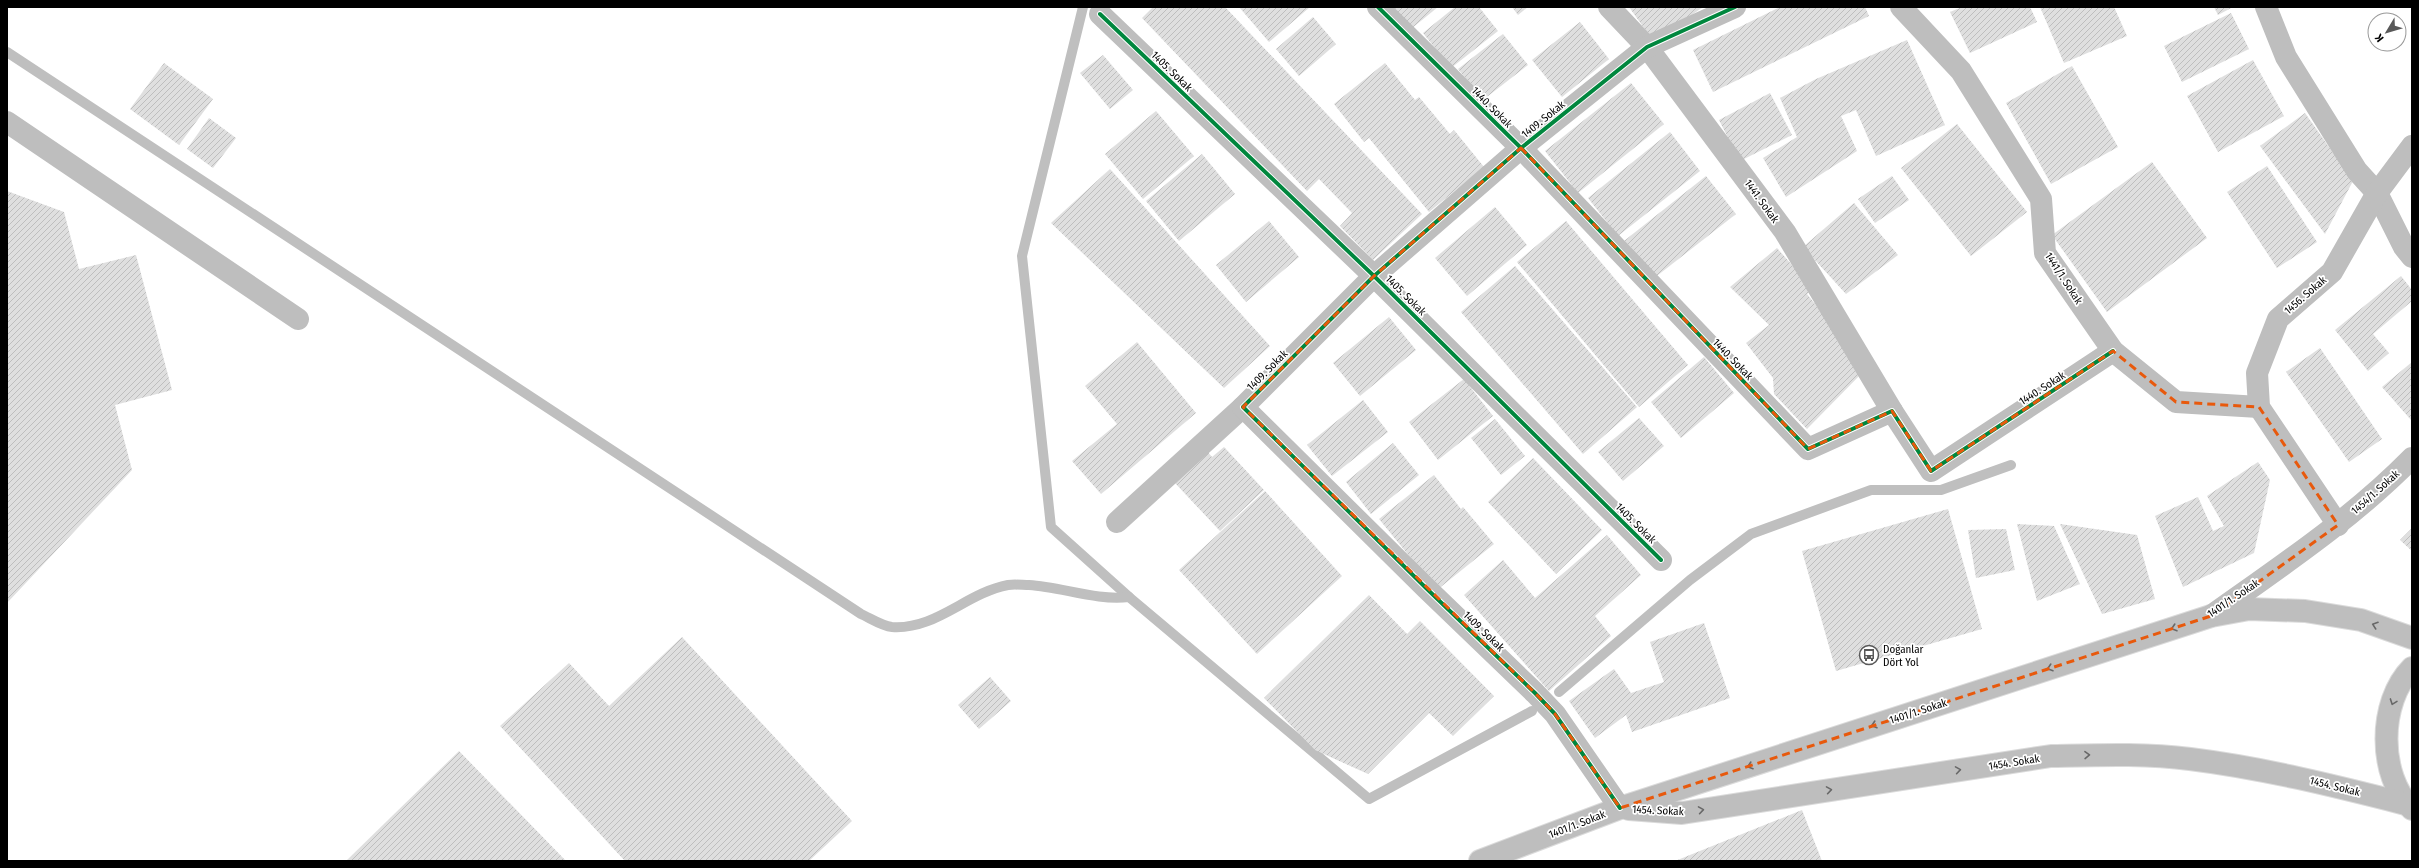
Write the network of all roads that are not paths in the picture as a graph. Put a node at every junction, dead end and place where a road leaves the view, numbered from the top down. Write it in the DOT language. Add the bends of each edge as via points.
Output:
graph roads {
  1 [pos="1378,7"];
  2 [pos="1609,7"];
  3 [pos="1735,7"];
  4 [pos="1901,7"];
  5 [pos="2266,7"];
  6 [pos="1100,14"];
  7 [pos="1647,47"];
  8 [pos="7,122"];
  9 [pos="2412,146"];
  10 [pos="1521,148"];
  11 [pos="2377,192"];
  12 [pos="2412,257"];
  13 [pos="1374,276"];
  14 [pos="298,319"];
  15 [pos="2113,352"];
  16 [pos="1243,407"];
  17 [pos="2259,407"];
  18 [pos="1892,411"];
  19 [pos="2412,458"];
  20 [pos="1117,522"];
  21 [pos="2338,525"];
  22 [pos="1661,560"];
  23 [pos="2211,616"];
  24 [pos="2412,638"];
  25 [pos="2412,668"];
  26 [pos="2409,807"];
  27 [pos="1620,808"];
  28 [pos="1480,861"];
  1 -- 10 [label="street, 1440. Sokak"];
  2 -- 7 [label="street, 1441. Sokak"];
  3 -- 7 [label="street, 1409. Sokak"];
  4 -- 15 [label="street, 1441/1. Sokak" via="1961,71 2041,199 2045,253"];
  5 -- 11 [label="street" via="2286,57 2357,170"];
  6 -- 13 [label="street, 1405. Sokak"];
  7 -- 10 [label="street, 1409. Sokak"];
  7 -- 18 [label="street, 1441. Sokak" via="1785,232"];
  8 -- 14 [label="street"];
  9 -- 11 [label="street, 1456. Sokak"];
  10 -- 13 [label="street, 1409. Sokak"];
  10 -- 18 [label="street, 1440. Sokak" via="1808,449"];
  11 -- 12 [label="street" via="2404,247"];
  11 -- 17 [label="street, 1456. Sokak" via="2332,272 2278,319 2257,373"];
  13 -- 16 [label="street, 1409. Sokak"];
  13 -- 22 [label="street, 1405. Sokak"];
  15 -- 17 [label="street, 1441/1. Sokak" via="2176,402"];
  15 -- 18 [label="street, 1440. Sokak" via="1931,471"];
  16 -- 20 [label="street, 1409. Sokak"];
  16 -- 27 [label="street, 1409. Sokak" via="1555,714"];
  17 -- 21 [label="street"];
  19 -- 21 [label="street, 1454/1. Sokak" via="2385,486"];
  21 -- 23 [label="street, 1401/1. Sokak"];
  24 -- 23 [label="street, one-way" via="2361,620 2305,611 2249,608"];
  23 -- 27 [label="street, 1401/1. Sokak, one-way"];
  25 -- 26 [label="street, one-way" via="2392,701 2385,736 2390,771"];
  27 -- 26 [label="street, 1454. Sokak, one-way" via="1682,813 2051,756 2096,755 2189,758 2313,780"];
  27 -- 28 [label="street, 1401/1. Sokak"];
}
